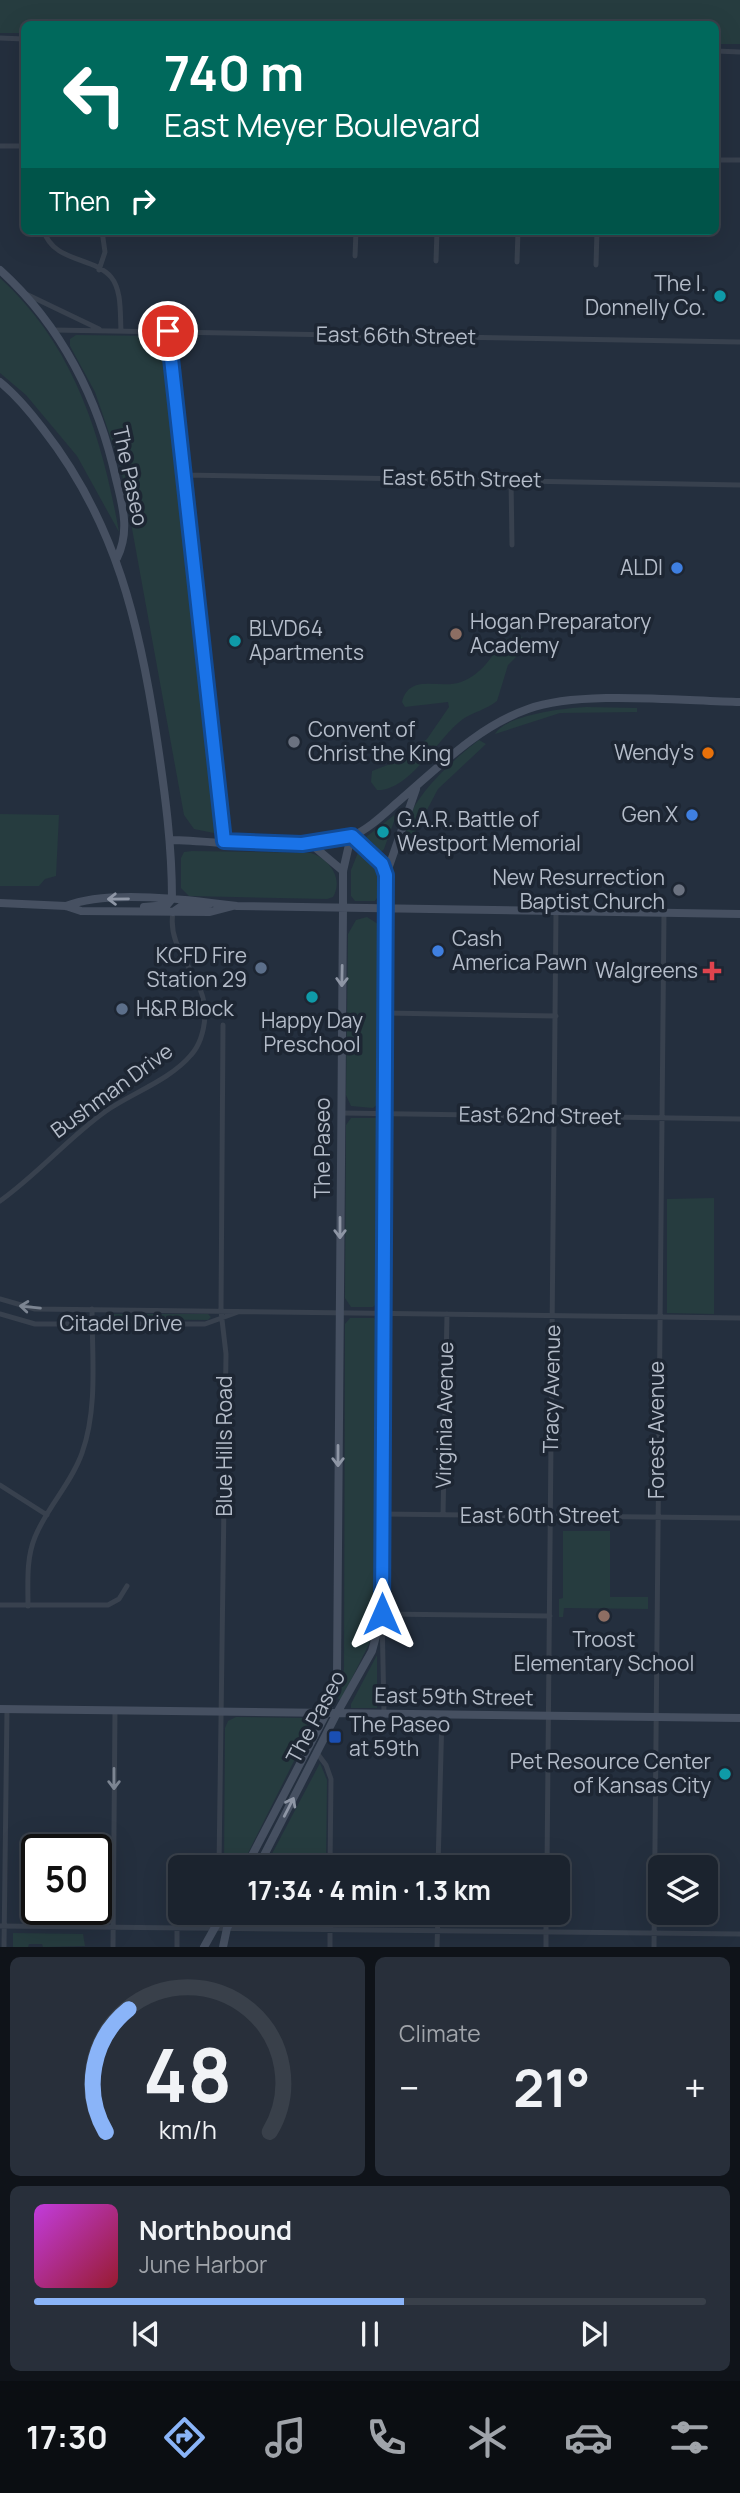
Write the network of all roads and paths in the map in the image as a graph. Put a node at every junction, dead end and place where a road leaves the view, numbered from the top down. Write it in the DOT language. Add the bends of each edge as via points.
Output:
graph roads {
  1 [pos="0,38"];
  2 [pos="21,39"];
  3 [pos="719,51"];
  4 [pos="740,52"];
  5 [pos="0,146"];
  6 [pos="21,146"];
  7 [pos="719,160"];
  8 [pos="740,160"];
  9 [pos="45,235"];
  10 [pos="103,235"];
  11 [pos="356,235"];
  12 [pos="436,235"];
  13 [pos="518,235"];
  14 [pos="597,235"];
  15 [pos="355,256"];
  16 [pos="436,261"];
  17 [pos="517,262"];
  18 [pos="596,265"];
  19 [pos="0,270"];
  20 [pos="99,270"];
  21 [pos="26,293"];
  22 [pos="53,330"];
  23 [pos="102,331"];
  24 [pos="121,331"];
  25 [pos="168,331"];
  26 [pos="740,342"];
  27 [pos="0,382"];
  28 [pos="184,475"];
  29 [pos="511,479"];
  30 [pos="740,485"];
  31 [pos="512,545"];
  32 [pos="117,558"];
  33 [pos="740,702"];
  34 [pos="417,786"];
  35 [pos="352,836"];
  36 [pos="172,840"];
  37 [pos="224,841"];
  38 [pos="310,843"];
  39 [pos="344,871"];
  40 [pos="386,875"];
  41 [pos="172,898"];
  42 [pos="219,902"];
  43 [pos="0,904"];
  44 [pos="66,906"];
  45 [pos="233,906"];
  46 [pos="343,908"];
  47 [pos="386,909"];
  48 [pos="122,911"];
  49 [pos="556,911"];
  50 [pos="173,912"];
  51 [pos="664,913"];
  52 [pos="740,914"];
  53 [pos="386,1013"];
  54 [pos="556,1017"];
  55 [pos="223,1025"];
  56 [pos="340,1113"];
  57 [pos="384,1114"];
  58 [pos="555,1116"];
  59 [pos="663,1118"];
  60 [pos="740,1119"];
  61 [pos="0,1201"];
  62 [pos="0,1299"];
  63 [pos="92,1309"];
  64 [pos="221,1311"];
  65 [pos="241,1311"];
  66 [pos="339,1312"];
  67 [pos="383,1313"];
  68 [pos="0,1314"];
  69 [pos="447,1314"];
  70 [pos="553,1316"];
  71 [pos="659,1317"];
  72 [pos="740,1318"];
  73 [pos="222,1320"];
  74 [pos="92,1324"];
  75 [pos="0,1485"];
  76 [pos="382,1514"];
  77 [pos="47,1515"];
  78 [pos="443,1515"];
  79 [pos="551,1516"];
  80 [pos="657,1517"];
  81 [pos="740,1518"];
  82 [pos="127,1586"];
  83 [pos="0,1605"];
  84 [pos="28,1606"];
  85 [pos="382,1614"];
  86 [pos="550,1616"];
  87 [pos="4,1709"];
  88 [pos="115,1710"];
  89 [pos="223,1711"];
  90 [pos="327,1712"];
  91 [pos="337,1713"];
  92 [pos="384,1713"];
  93 [pos="442,1714"];
  94 [pos="549,1715"];
  95 [pos="656,1717"];
  96 [pos="740,1718"];
  97 [pos="317,1753"];
  98 [pos="219,1855"];
  99 [pos="252,1855"];
  100 [pos="264,1855"];
  101 [pos="330,1855"];
  102 [pos="438,1855"];
  103 [pos="547,1855"];
  104 [pos="216,1925"];
  105 [pos="229,1925"];
  106 [pos="330,1925"];
  107 [pos="437,1925"];
  108 [pos="546,1925"];
  109 [pos="2,1926"];
  110 [pos="113,1927"];
  111 [pos="177,1927"];
  112 [pos="214,1928"];
  113 [pos="227,1928"];
  114 [pos="330,1930"];
  115 [pos="437,1930"];
  116 [pos="546,1932"];
  117 [pos="654,1933"];
  118 [pos="740,1934"];
  119 [pos="4,1947"];
  120 [pos="113,1947"];
  121 [pos="177,1947"];
  122 [pos="204,1947"];
  123 [pos="223,1947"];
  124 [pos="330,1947"];
  125 [pos="437,1947"];
  126 [pos="546,1947"];
  127 [pos="654,1947"];
  1 -- 2 [label="street"];
  3 -- 4 [label="street"];
  5 -- 6 [label="street"];
  7 -- 8 [label="street"];
  9 -- 20 [label="street" via="58,249"];
  10 -- 20 [label="street" via="105,252"];
  11 -- 15 [label="street"];
  12 -- 16 [label="street"];
  13 -- 17 [label="street"];
  14 -- 18 [label="street"];
  19 -- 21 [label="main road, The Paseo"];
  20 -- 24 [label="street" via="112,278 118,290"];
  21 -- 22 [label="main road, The Paseo"];
  21 -- 23 [label="street"];
  22 -- 23 [label="street, East 66th Street"];
  22 -- 32 [label="main road, The Paseo" via="89,392 110,450 126,530"];
  23 -- 24 [label="street, East 66th Street"];
  24 -- 25 [label="street, East 66th Street"];
  25 -- 26 [label="street, East 66th Street"];
  25 -- 28 [label="street"];
  27 -- 32 [label="main road" via="60,450 91,500"];
  28 -- 29 [label="street, East 65th Street"];
  28 -- 37 [label="street"];
  29 -- 30 [label="street, East 65th Street"];
  29 -- 31 [label="street"];
  32 -- 36 [label="main road, The Paseo" via="151,700"];
  33 -- 34 [label="main road" via="588,700 539,706 480,732"];
  34 -- 35 [label="main road"];
  34 -- 40 [label="main road, The Paseo"];
  35 -- 38 [label="main road"];
  35 -- 39 [label="main road, The Paseo"];
  35 -- 40 [label="main road" via="382,864"];
  36 -- 37 [label="main road"];
  36 -- 41 [label="main road"];
  37 -- 38 [label="main road"];
  38 -- 39 [label="main road"];
  39 -- 46 [label="main road, The Paseo"];
  40 -- 47 [label="main road, The Paseo"];
  41 -- 42 [label="main road"];
  41 -- 44 [label="main road, one-way" via="92,900"];
  41 -- 48 [label="main road" via="167,905"];
  42 -- 45 [label="main road"];
  42 -- 50 [label="main road" via="184,905"];
  43 -- 44 [label="main road"];
  44 -- 48 [label="main road" via="81,911"];
  45 -- 46 [label="main road"];
  45 -- 50 [label="main road" via="210,912"];
  46 -- 47 [label="main road"];
  46 -- 56 [label="main road, The Paseo, one-way"];
  47 -- 49 [label="main road"];
  47 -- 53 [label="main road, The Paseo"];
  48 -- 50 [label="main road"];
  49 -- 51 [label="main road"];
  49 -- 54 [label="street, Tracy Avenue"];
  50 -- 61 [label="street, Bushman Drive" via="176,948 199,985 205,1005 197,1046 184,1062 100,1115"];
  51 -- 52 [label="main road"];
  51 -- 59 [label="street, Forest Avenue"];
  53 -- 54 [label="street"];
  53 -- 57 [label="main road, The Paseo"];
  54 -- 58 [label="street, Tracy Avenue"];
  55 -- 64 [label="street, Blue Hills Road"];
  56 -- 57 [label="street, East 62nd Street"];
  56 -- 66 [label="main road, The Paseo, one-way"];
  57 -- 58 [label="street, East 62nd Street"];
  57 -- 67 [label="main road, The Paseo"];
  58 -- 59 [label="street, East 62nd Street"];
  58 -- 70 [label="street, Tracy Avenue"];
  59 -- 60 [label="street, East 62nd Street"];
  59 -- 71 [label="street, Forest Avenue"];
  63 -- 62 [label="street, Citadel Drive, one-way" via="35,1308"];
  63 -- 64 [label="street, Citadel Drive"];
  63 -- 74 [label="street"];
  64 -- 65 [label="street, Citadel Drive"];
  64 -- 73 [label="street, Blue Hills Road"];
  65 -- 66 [label="street, Citadel Drive"];
  65 -- 73 [label="street, Citadel Drive"];
  66 -- 67 [label="street, Citadel Drive"];
  66 -- 90 [label="main road, The Paseo, one-way" via="337,1678"];
  67 -- 69 [label="street, Citadel Drive"];
  67 -- 76 [label="main road, The Paseo"];
  68 -- 74 [label="street, Citadel Drive" via="35,1324"];
  69 -- 70 [label="street, Citadel Drive"];
  69 -- 78 [label="street, Virginia Avenue"];
  70 -- 71 [label="street, Citadel Drive"];
  70 -- 79 [label="street, Tracy Avenue"];
  71 -- 72 [label="street, Citadel Drive"];
  71 -- 80 [label="street, Forest Avenue"];
  73 -- 74 [label="street, Citadel Drive"];
  73 -- 89 [label="street, Blue Hills Road" via="226,1354"];
  74 -- 77 [label="street" via="88,1436 71,1478"];
  75 -- 77 [label="street"];
  76 -- 78 [label="street, East 60th Street"];
  76 -- 85 [label="main road, The Paseo"];
  77 -- 84 [label="street" via="29,1555"];
  78 -- 79 [label="street, East 60th Street"];
  79 -- 80 [label="street, East 60th Street"];
  79 -- 86 [label="street, Tracy Avenue"];
  80 -- 81 [label="street, East 60th Street"];
  80 -- 95 [label="street, Forest Avenue"];
  82 -- 84 [label="street" via="119,1599 108,1605"];
  83 -- 84 [label="street"];
  85 -- 86 [label="street"];
  85 -- 91 [label="main road, The Paseo" via="372,1651"];
  85 -- 92 [label="street"];
  86 -- 94 [label="street, Tracy Avenue"];
  87 -- 88 [label="main road, East 59th Street"];
  87 -- 109 [label="street"];
  88 -- 89 [label="main road, East 59th Street"];
  88 -- 110 [label="street, one-way"];
  89 -- 90 [label="main road, East 59th Street"];
  89 -- 98 [label="street, Blue Hills Road"];
  90 -- 91 [label="main road, East 59th Street"];
  90 -- 99 [label="main road, The Paseo"];
  91 -- 92 [label="main road, East 59th Street"];
  91 -- 97 [label="main road, The Paseo"];
  92 -- 93 [label="main road, East 59th Street"];
  93 -- 94 [label="main road, East 59th Street"];
  93 -- 102 [label="street"];
  94 -- 95 [label="main road, East 59th Street"];
  94 -- 103 [label="street, Tracy Avenue"];
  95 -- 96 [label="main road, East 59th Street"];
  95 -- 117 [label="street, Forest Avenue"];
  100 -- 97 [label="main road, The Paseo, one-way"];
  97 -- 101 [label="street" via="331,1779"];
  104 -- 112 [label="main road"];
  105 -- 113 [label="main road"];
  106 -- 114 [label="street"];
  107 -- 115 [label="street"];
  108 -- 116 [label="street"];
  109 -- 110 [label="street"];
  109 -- 119 [label="street"];
  110 -- 111 [label="street"];
  110 -- 120 [label="street"];
  111 -- 112 [label="street"];
  111 -- 121 [label="street"];
  112 -- 113 [label="street"];
  112 -- 122 [label="main road"];
  113 -- 114 [label="street"];
  113 -- 123 [label="main road"];
  114 -- 115 [label="street"];
  114 -- 124 [label="street"];
  115 -- 116 [label="street"];
  115 -- 125 [label="street"];
  116 -- 117 [label="street"];
  116 -- 126 [label="street"];
  117 -- 118 [label="street"];
  117 -- 127 [label="street, Forest Avenue"];
}
